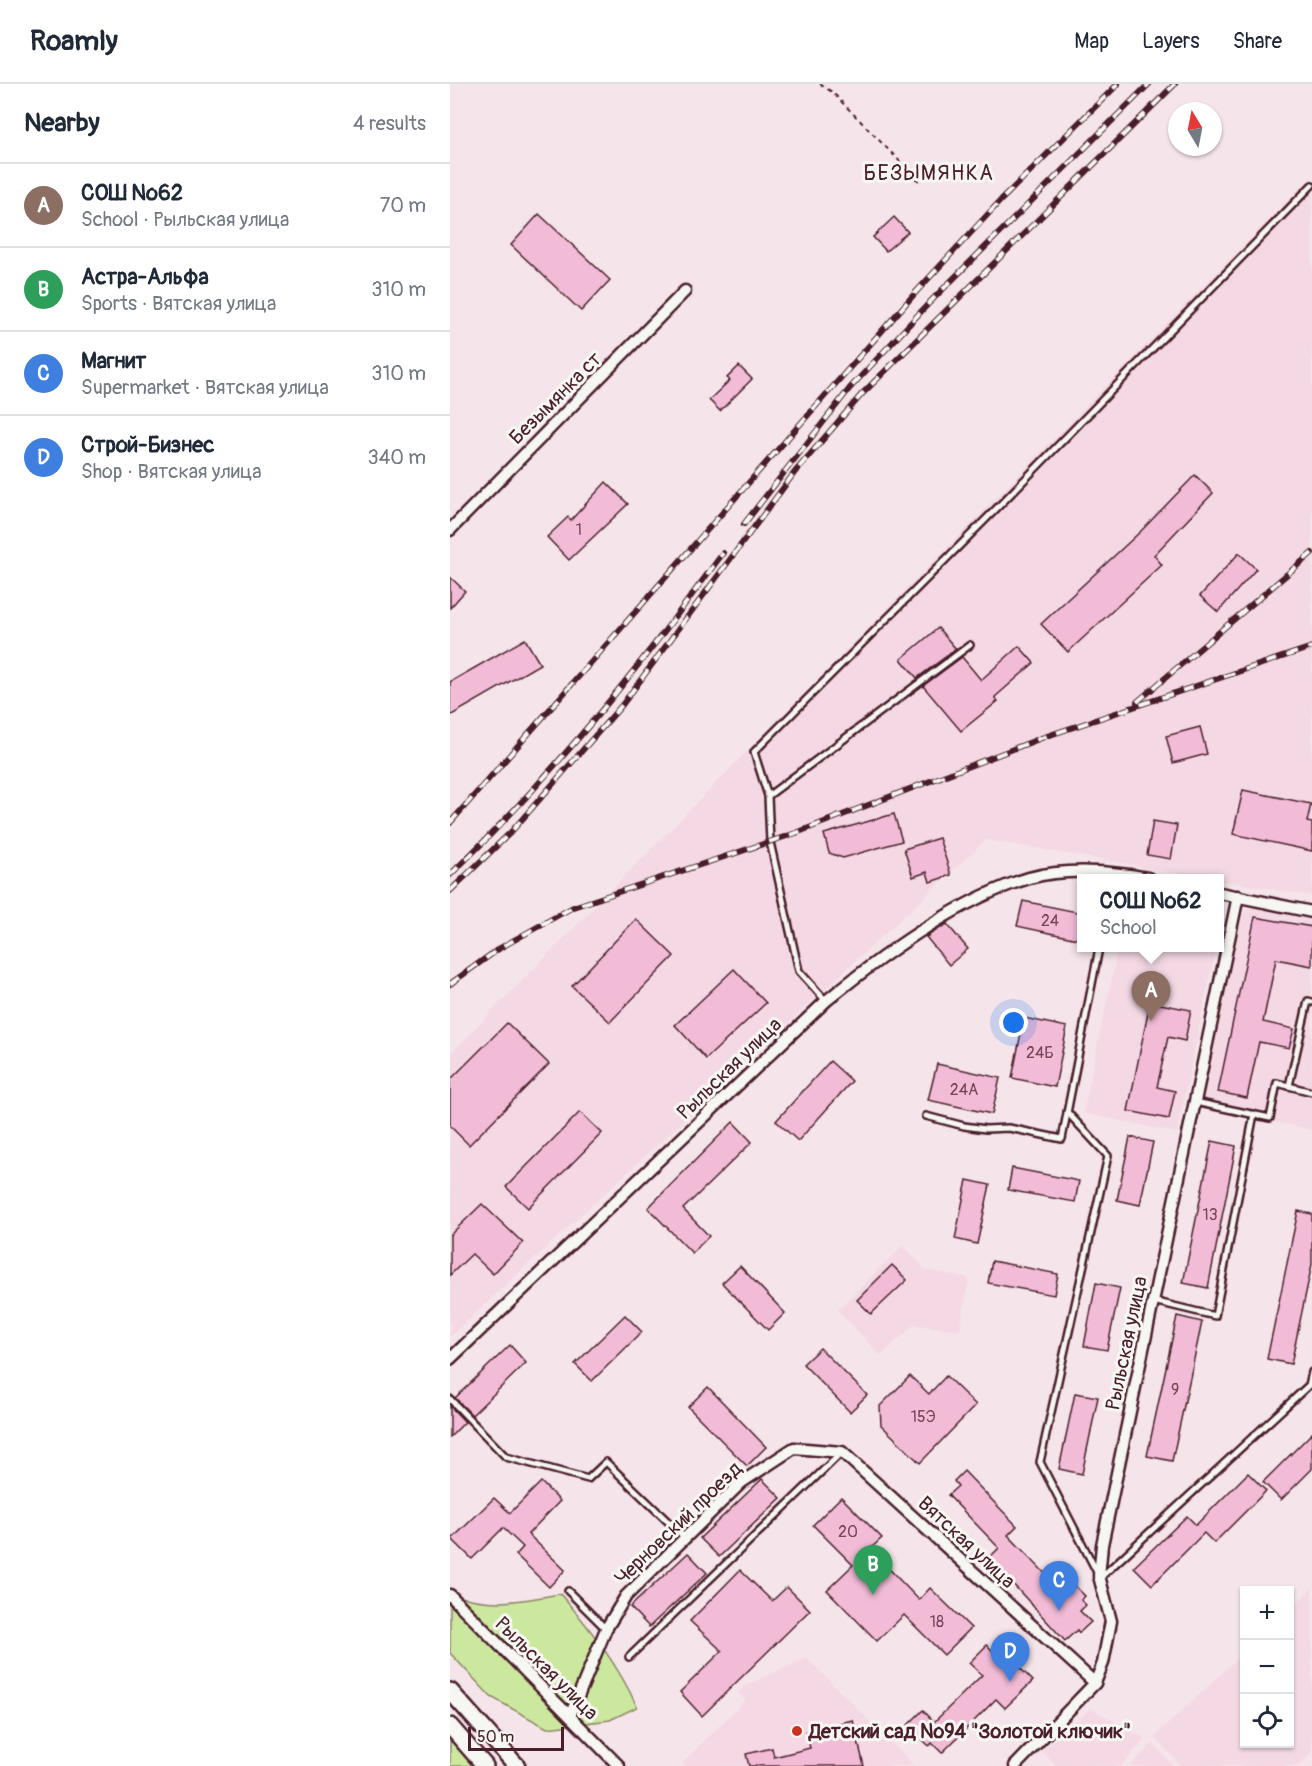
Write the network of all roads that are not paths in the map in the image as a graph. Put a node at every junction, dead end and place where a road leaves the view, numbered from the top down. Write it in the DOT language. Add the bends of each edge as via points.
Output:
graph roads {
  1 [pos="1312,185"];
  2 [pos="686,291"];
  3 [pos="450,530"];
  4 [pos="970,645"];
  5 [pos="768,796"];
  6 [pos="1090,874"];
  7 [pos="1224,894"];
  8 [pos="1238,896"];
  9 [pos="1312,912"];
  10 [pos="1098,952"];
  11 [pos="826,1001"];
  12 [pos="1312,1002"];
  13 [pos="1289,1086"];
  14 [pos="1312,1092"];
  15 [pos="1195,1102"];
  16 [pos="1067,1112"];
  17 [pos="1254,1114"];
  18 [pos="926,1116"];
  19 [pos="1153,1301"];
  20 [pos="450,1359"];
  21 [pos="1312,1372"];
  22 [pos="450,1399"];
  23 [pos="842,1452"];
  24 [pos="685,1538"];
  25 [pos="1100,1578"];
  26 [pos="568,1591"];
  27 [pos="450,1595"];
  28 [pos="606,1629"];
  29 [pos="629,1657"];
  30 [pos="1095,1683"];
  31 [pos="450,1691"];
  32 [pos="570,1716"];
  33 [pos="450,1726"];
  34 [pos="484,1766"];
  35 [pos="517,1766"];
  36 [pos="619,1766"];
  37 [pos="1015,1766"];
  1 -- 5 [label="lane" via="754,752"];
  2 -- 3 [label="street, Безымянка ст"];
  4 -- 5 [label="lane"];
  5 -- 11 [label="lane" via="770,842 799,971"];
  6 -- 11 [label="street, Рыльская улица" via="1074,872 1030,878 963,905 855,977"];
  7 -- 8 [label="street"];
  8 -- 9 [label="street"];
  8 -- 15 [label="street, Рыльская улица"];
  10 -- 16 [label="lane"];
  11 -- 20 [label="street, Рыльская улица"];
  12 -- 13 [label="lane" via="1308,1001"];
  13 -- 14 [label="lane"];
  13 -- 17 [label="lane" via="1277,1083 1270,1118"];
  15 -- 17 [label="lane"];
  15 -- 19 [label="street, Рыльская улица"];
  16 -- 18 [label="lane" via="1062,1139 1009,1128 964,1126"];
  16 -- 25 [label="lane" via="1108,1155 1040,1462"];
  17 -- 19 [label="lane" via="1215,1316"];
  19 -- 25 [label="street, Рыльская улица" via="1102,1545"];
  21 -- 25 [label="lane" via="1309,1386"];
  22 -- 24 [label="lane" via="506,1457 588,1479 606,1462"];
  23 -- 24 [label="street, Черновский проезд" via="794,1448 742,1482"];
  23 -- 29 [label="lane"];
  23 -- 30 [label="street, Вятская улица"];
  24 -- 28 [label="street, Черновский проезд" via="626,1596"];
  25 -- 30 [label="street, Рыльская улица" via="1111,1621"];
  26 -- 28 [label="lane"];
  27 -- 32 [label="street, Рыльская улица"];
  28 -- 32 [label="street, Черновский проезд"];
  30 -- 37 [label="street, Рыльская улица"];
  31 -- 35 [label="main road"];
  32 -- 36 [label="street, Рыльская улица"];
  33 -- 34 [label="main road"];
}
